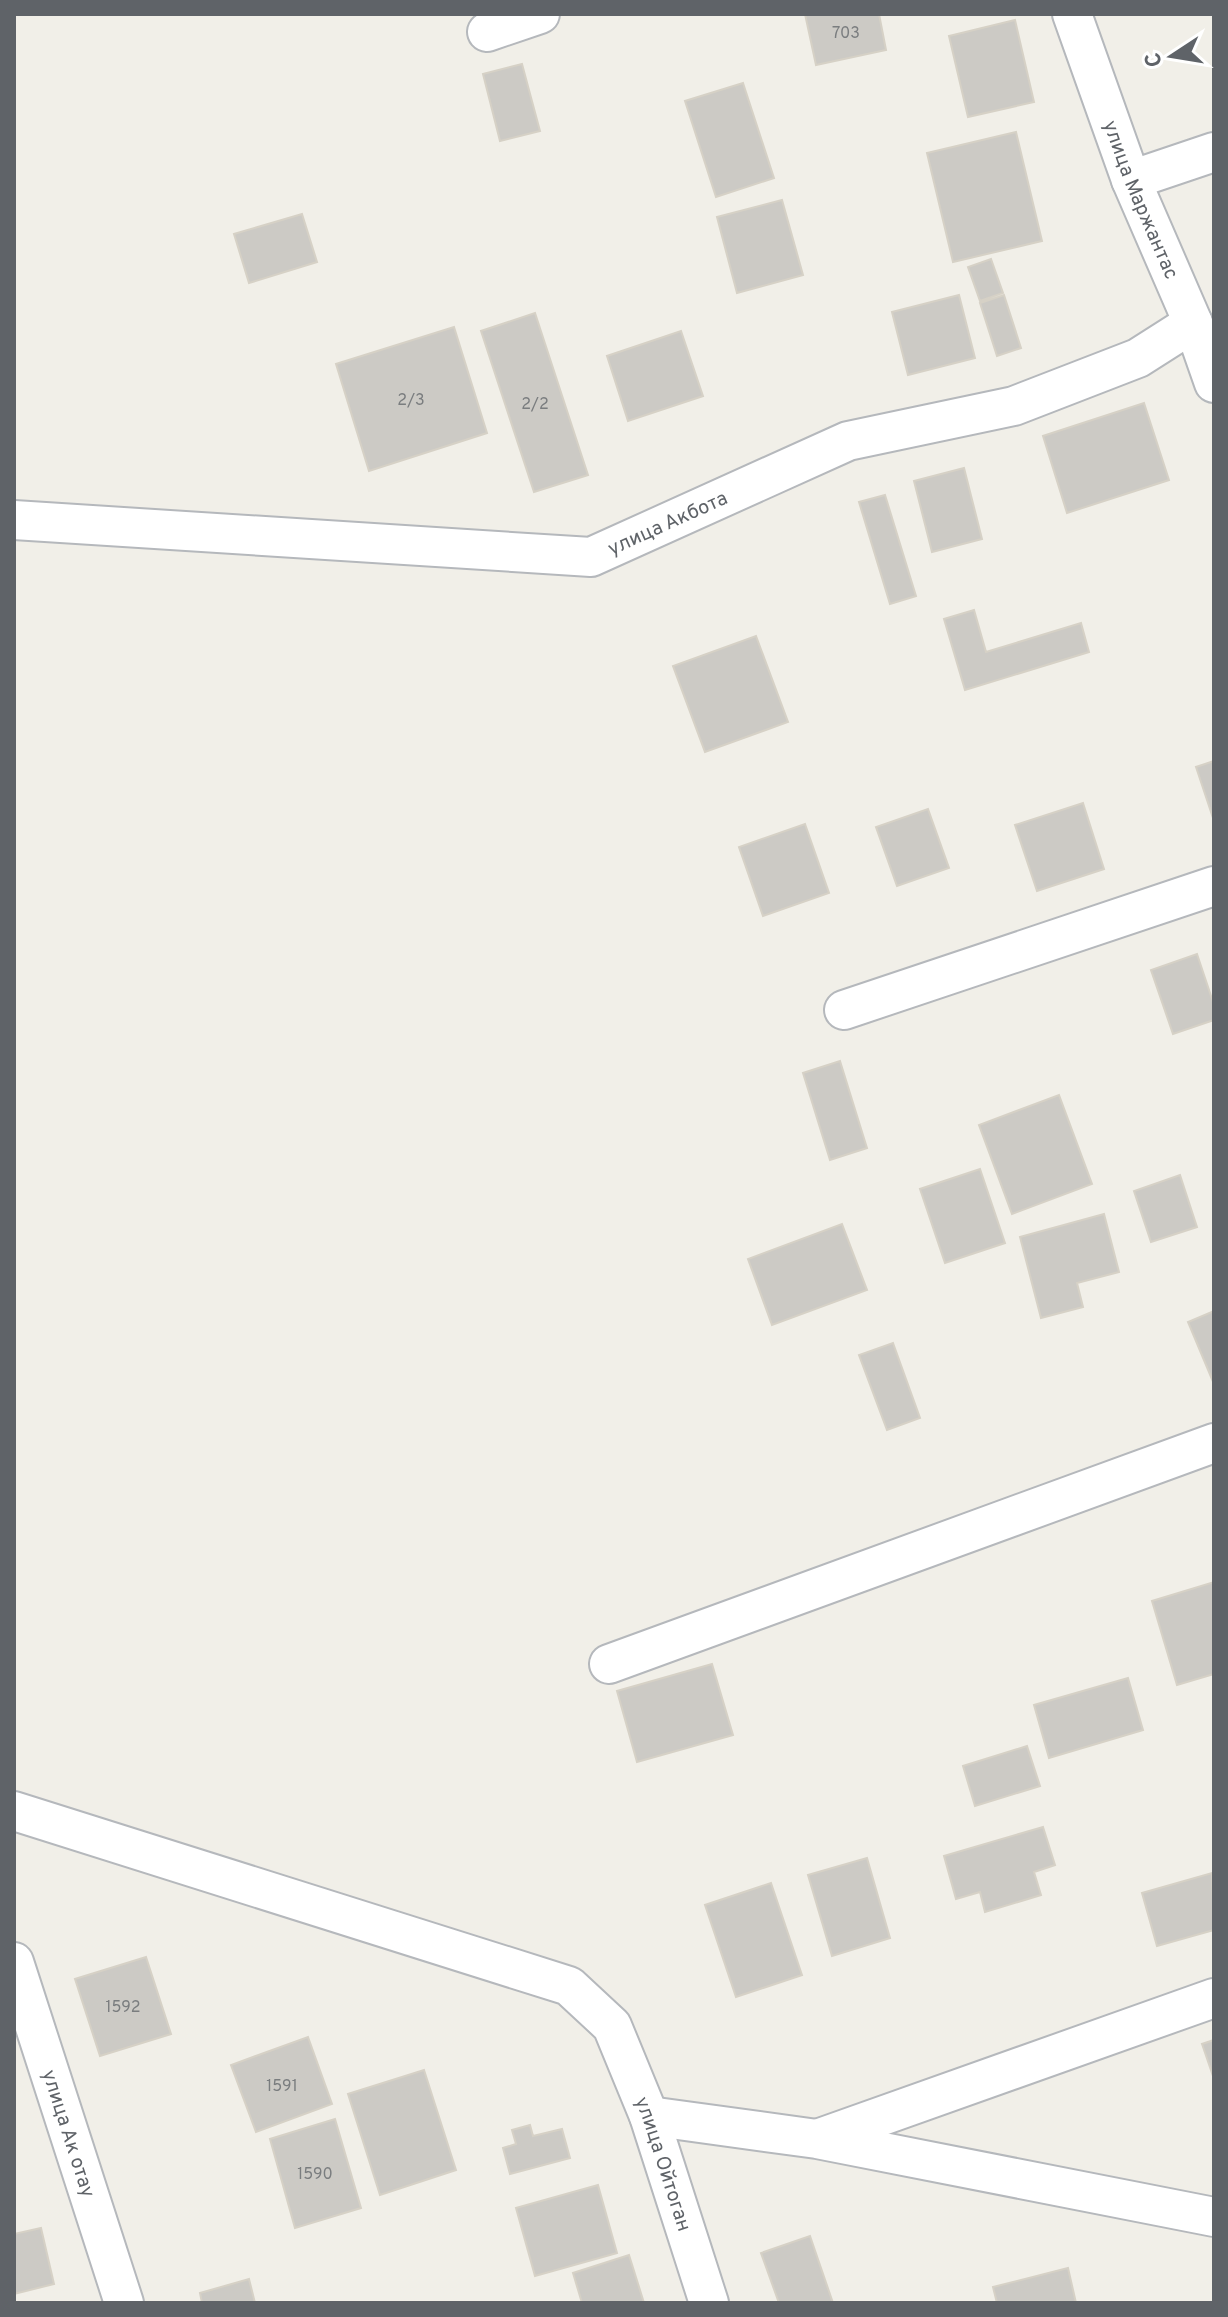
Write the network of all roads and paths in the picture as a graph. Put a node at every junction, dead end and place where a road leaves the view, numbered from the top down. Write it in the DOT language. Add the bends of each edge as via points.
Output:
graph roads {
  1 [pos="540,14"];
  2 [pos="1072,14"];
  3 [pos="487,32"];
  4 [pos="1214,152"];
  5 [pos="1131,180"];
  6 [pos="1193,323"];
  7 [pos="1214,383"];
  8 [pos="14,520"];
  9 [pos="1214,886"];
  10 [pos="844,1010"];
  11 [pos="1214,1443"];
  12 [pos="609,1664"];
  13 [pos="14,1811"];
  14 [pos="14,1962"];
  15 [pos="1214,1998"];
  16 [pos="649,2116"];
  17 [pos="817,2139"];
  18 [pos="1214,2217"];
  19 [pos="124,2303"];
  20 [pos="709,2303"];
  1 -- 3 [label="street"];
  2 -- 5 [label="street, улица Маржантас"];
  4 -- 5 [label="street"];
  5 -- 6 [label="street, улица Маржантас"];
  6 -- 7 [label="street, улица Маржантас"];
  6 -- 8 [label="street, улица Акбота" via="1138,358 1014,406 848,441 591,557"];
  9 -- 10 [label="street"];
  11 -- 12 [label="street"];
  13 -- 16 [label="street, улица Ойтоган" via="569,1986 612,2026"];
  14 -- 19 [label="street, улица Ак отау"];
  15 -- 17 [label="street"];
  16 -- 17 [label="street"];
  16 -- 20 [label="street, улица Ойтоган"];
  17 -- 18 [label="street"];
}
